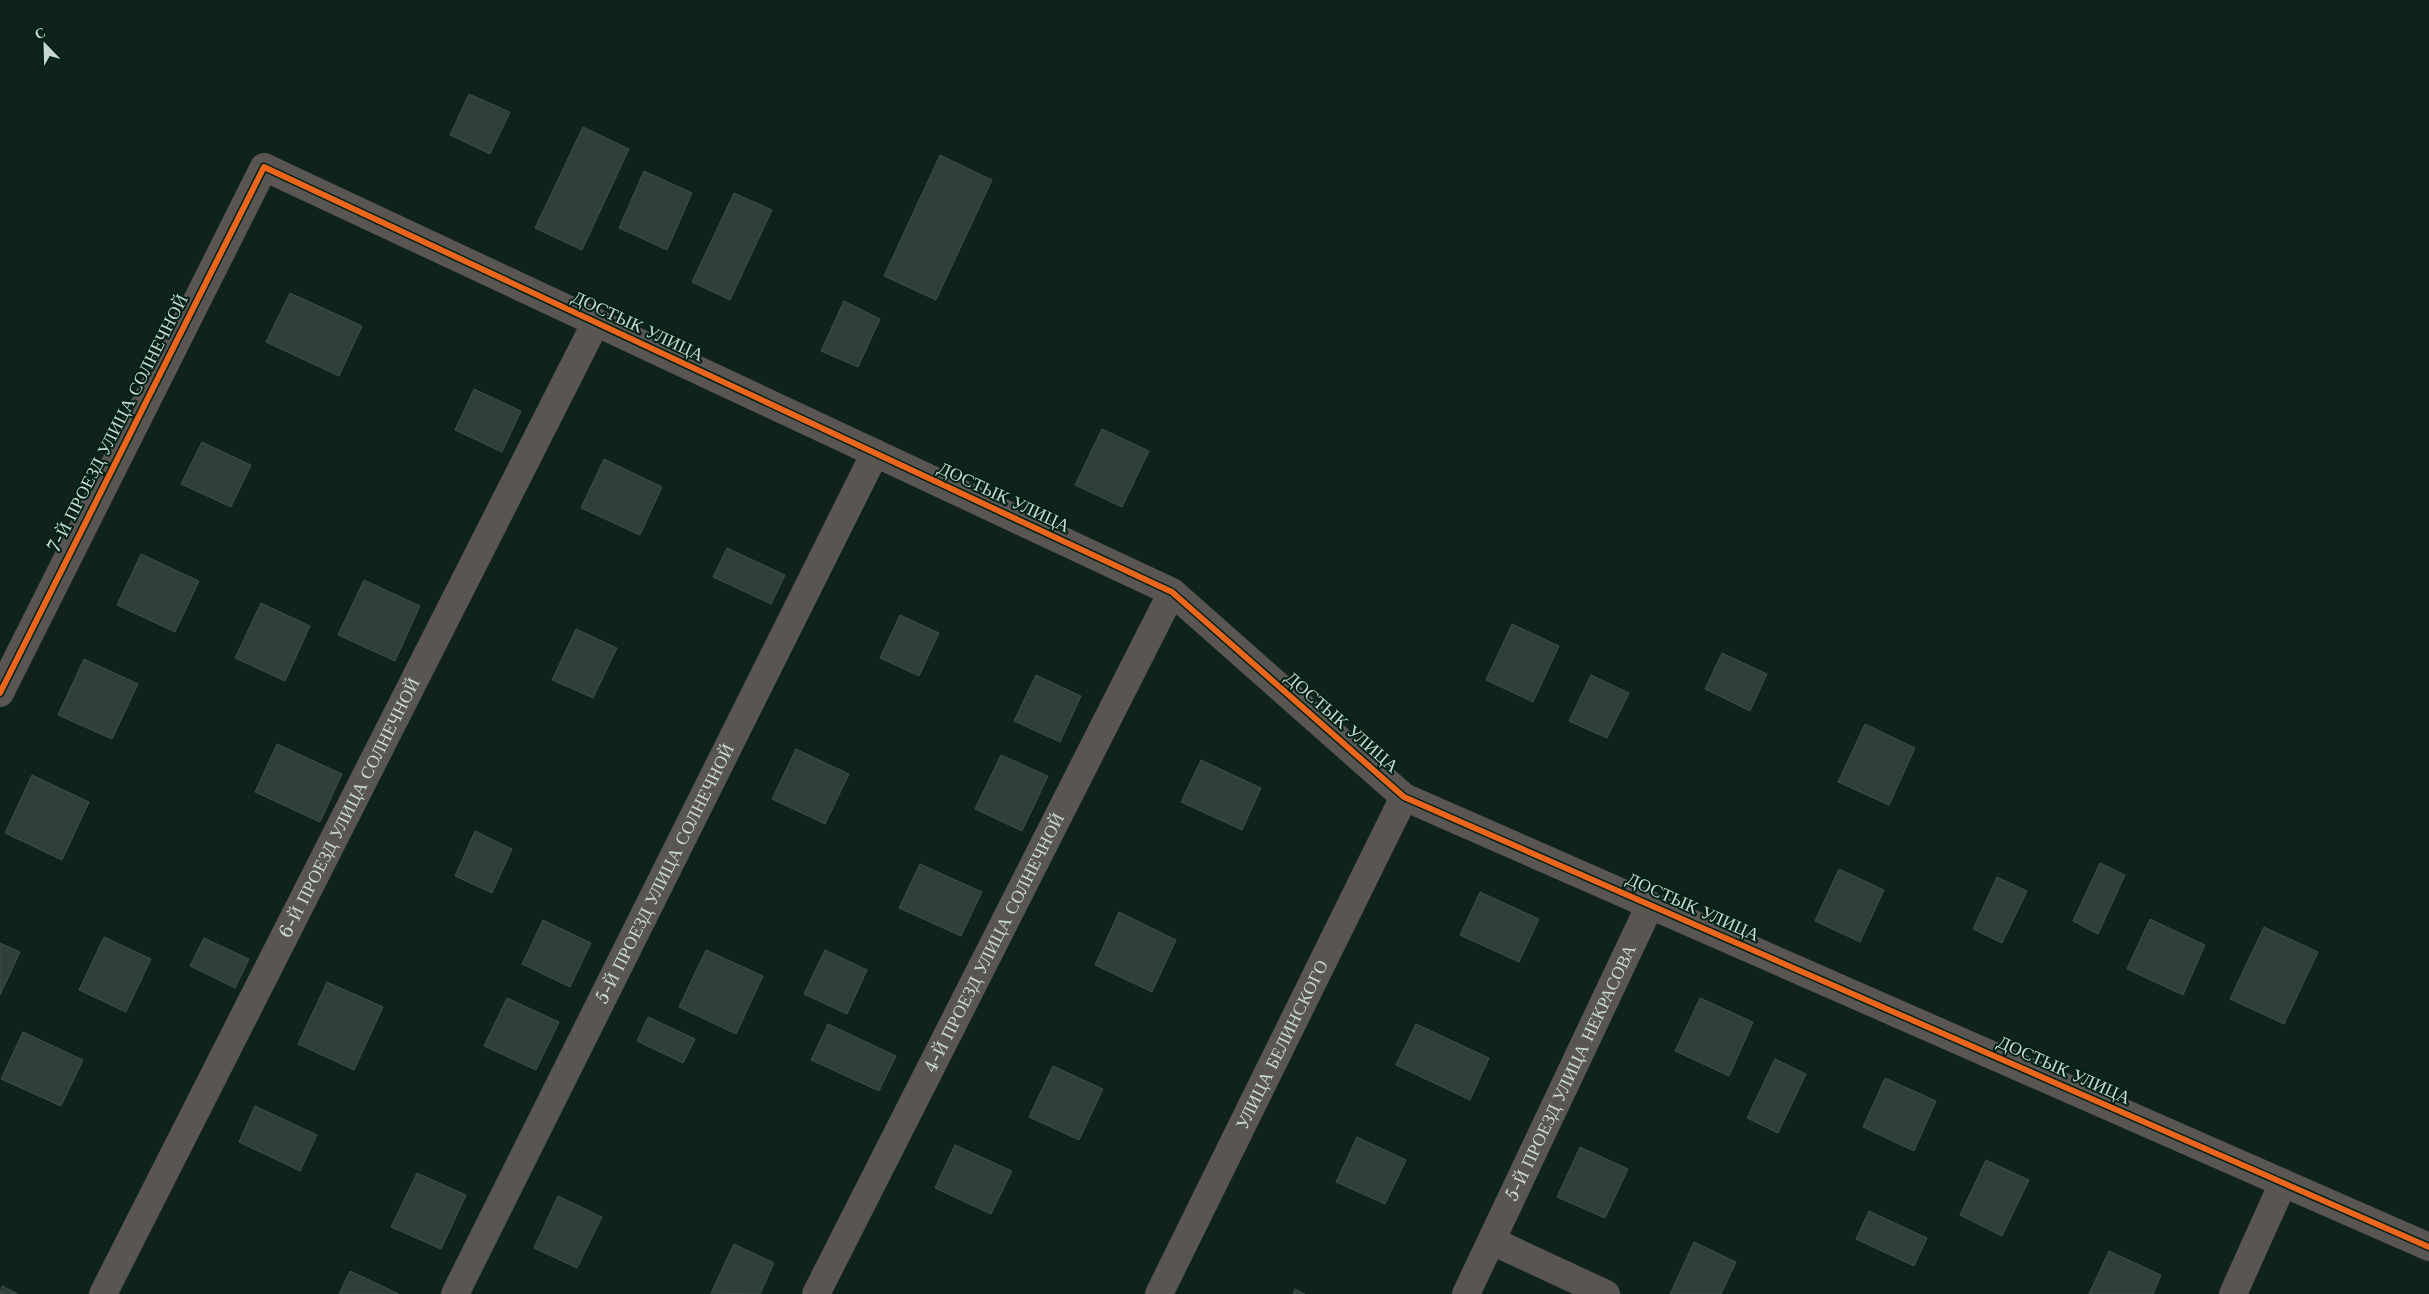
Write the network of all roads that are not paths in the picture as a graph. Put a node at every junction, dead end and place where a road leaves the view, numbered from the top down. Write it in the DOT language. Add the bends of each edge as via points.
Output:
graph roads {
  1 [pos="264,167"];
  2 [pos="596,322"];
  3 [pos="875,453"];
  4 [pos="1172,592"];
  5 [pos="0,693"];
  6 [pos="1404,797"];
  7 [pos="1650,905"];
  8 [pos="2283,1183"];
  9 [pos="1492,1241"];
  10 [pos="2429,1247"];
  11 [pos="103,1294"];
  12 [pos="455,1294"];
  13 [pos="816,1294"];
  14 [pos="1159,1294"];
  15 [pos="1466,1294"];
  16 [pos="1606,1294"];
  17 [pos="2233,1294"];
  1 -- 2 [label="street, ДОСТЫК УЛИЦА"];
  1 -- 5 [label="street, 7-Й ПРОЕЗД УЛИЦА СОЛНЕЧНОЙ"];
  2 -- 3 [label="street, ДОСТЫК УЛИЦА"];
  2 -- 11 [label="street, 6-Й ПРОЕЗД УЛИЦА СОЛНЕЧНОЙ"];
  3 -- 4 [label="street, ДОСТЫК УЛИЦА"];
  3 -- 12 [label="street, 5-Й ПРОЕЗД УЛИЦА СОЛНЕЧНОЙ"];
  4 -- 6 [label="street, ДОСТЫК УЛИЦА"];
  4 -- 13 [label="street, 4-Й ПРОЕЗД УЛИЦА СОЛНЕЧНОЙ"];
  6 -- 7 [label="street, ДОСТЫК УЛИЦА"];
  6 -- 14 [label="street, УЛИЦА БЕЛИНСКОГО"];
  7 -- 8 [label="street, ДОСТЫК УЛИЦА"];
  7 -- 9 [label="street, 5-Й ПРОЕЗД УЛИЦА НЕКРАСОВА"];
  8 -- 10 [label="street, ДОСТЫК УЛИЦА"];
  8 -- 17 [label="street"];
  9 -- 15 [label="street, 5-Й ПРОЕЗД УЛИЦА НЕКРАСОВА"];
  9 -- 16 [label="street"];
}
